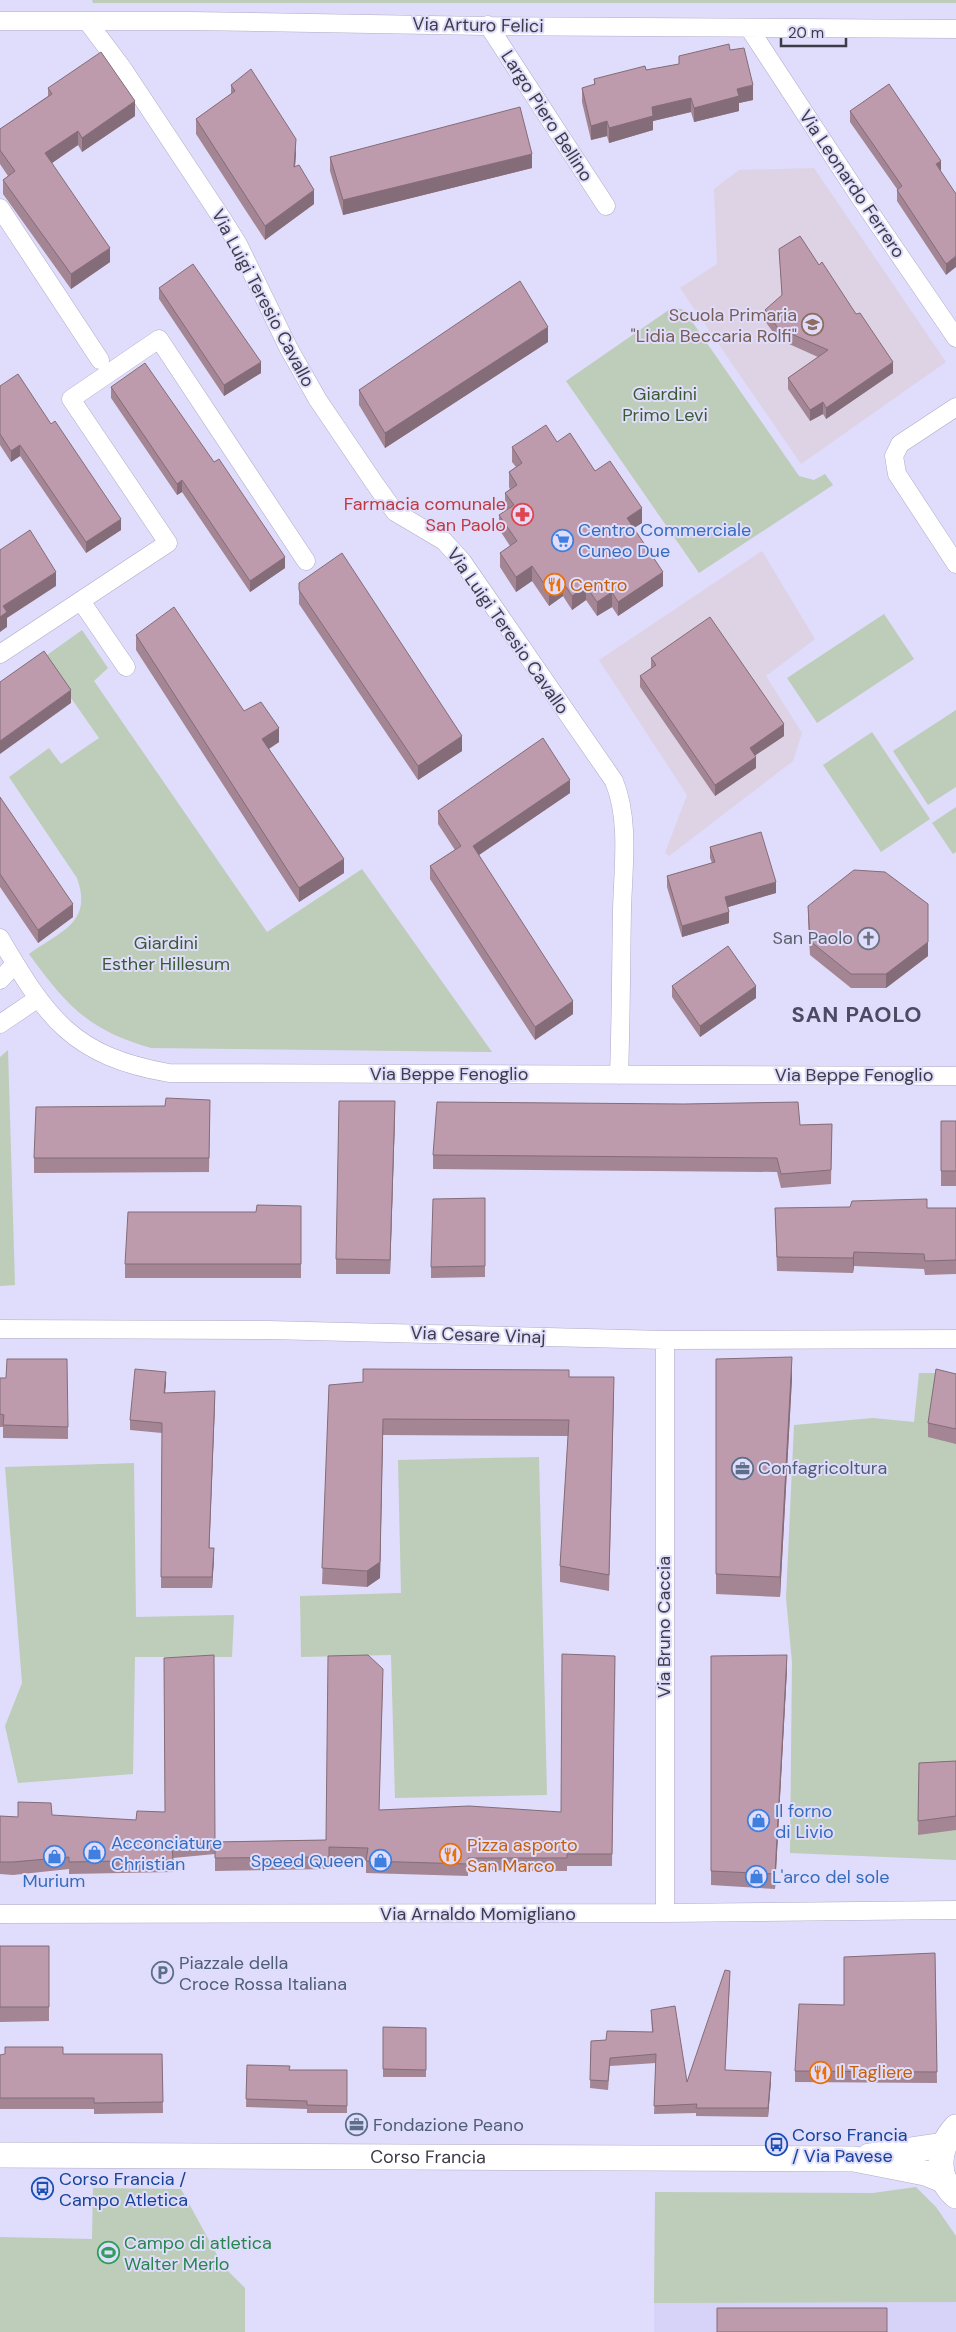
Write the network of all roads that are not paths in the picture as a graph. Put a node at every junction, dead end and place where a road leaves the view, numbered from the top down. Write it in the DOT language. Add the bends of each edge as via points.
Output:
graph roads {
  1 [pos="0,21"];
  2 [pos="87,21"];
  3 [pos="488,25"];
  4 [pos="749,28"];
  5 [pos="956,29"];
  6 [pos="606,206"];
  7 [pos="0,208"];
  8 [pos="956,338"];
  9 [pos="100,360"];
  10 [pos="956,407"];
  11 [pos="306,561"];
  12 [pos="956,564"];
  13 [pos="81,601"];
  14 [pos="0,654"];
  15 [pos="126,667"];
  16 [pos="0,938"];
  17 [pos="15,964"];
  18 [pos="0,980"];
  19 [pos="37,999"];
  20 [pos="0,1024"];
  21 [pos="619,1074"];
  22 [pos="956,1076"];
  23 [pos="0,1329"];
  24 [pos="956,1339"];
  25 [pos="665,1340"];
  26 [pos="956,1910"];
  27 [pos="665,1913"];
  28 [pos="0,1914"];
  29 [pos="950,2136"];
  30 [pos="0,2155"];
  31 [pos="854,2159"];
  32 [pos="951,2188"];
  1 -- 2 [label="street, Via Arturo Felici"];
  2 -- 3 [label="street, Via Arturo Felici"];
  2 -- 21 [label="street, Via Luigi Teresio Cavallo" via="224,220 318,400 375,484 395,512 444,541 462,561 614,781 622,812 623,863"];
  3 -- 4 [label="street, Via Arturo Felici"];
  3 -- 6 [label="street, Largo Piero Bellino"];
  4 -- 5 [label="street, Via Arturo Felici"];
  4 -- 8 [label="street, Via Leonardo Ferrero"];
  7 -- 9 [label="street"];
  10 -- 12 [label="street" via="900,444 894,456 897,474"];
  11 -- 13 [label="street" via="159,339 71,399 168,543"];
  13 -- 14 [label="street"];
  13 -- 15 [label="street"];
  16 -- 17 [label="street, Via Beppe Fenoglio"];
  17 -- 18 [label="street"];
  17 -- 19 [label="street, Via Beppe Fenoglio"];
  19 -- 20 [label="street"];
  19 -- 21 [label="street, Via Beppe Fenoglio" via="80,1042 137,1067 169,1073"];
  21 -- 22 [label="street, Via Beppe Fenoglio"];
  23 -- 25 [label="street, Via Cesare Vinaj" via="268,1330"];
  24 -- 25 [label="street, Via Cesare Vinaj"];
  25 -- 27 [label="street, Via Bruno Caccia"];
  26 -- 27 [label="street, Via Arnaldo Momigliano"];
  27 -- 28 [label="street, Via Arnaldo Momigliano"];
  29 -- 31 [label="main road, Corso Francia"];
  29 -- 32 [label="main road" via="941,2157 941,2169"];
  30 -- 31 [label="main road, Corso Francia"];
  31 -- 32 [label="main road, Corso Francia" via="925,2173"];
}
